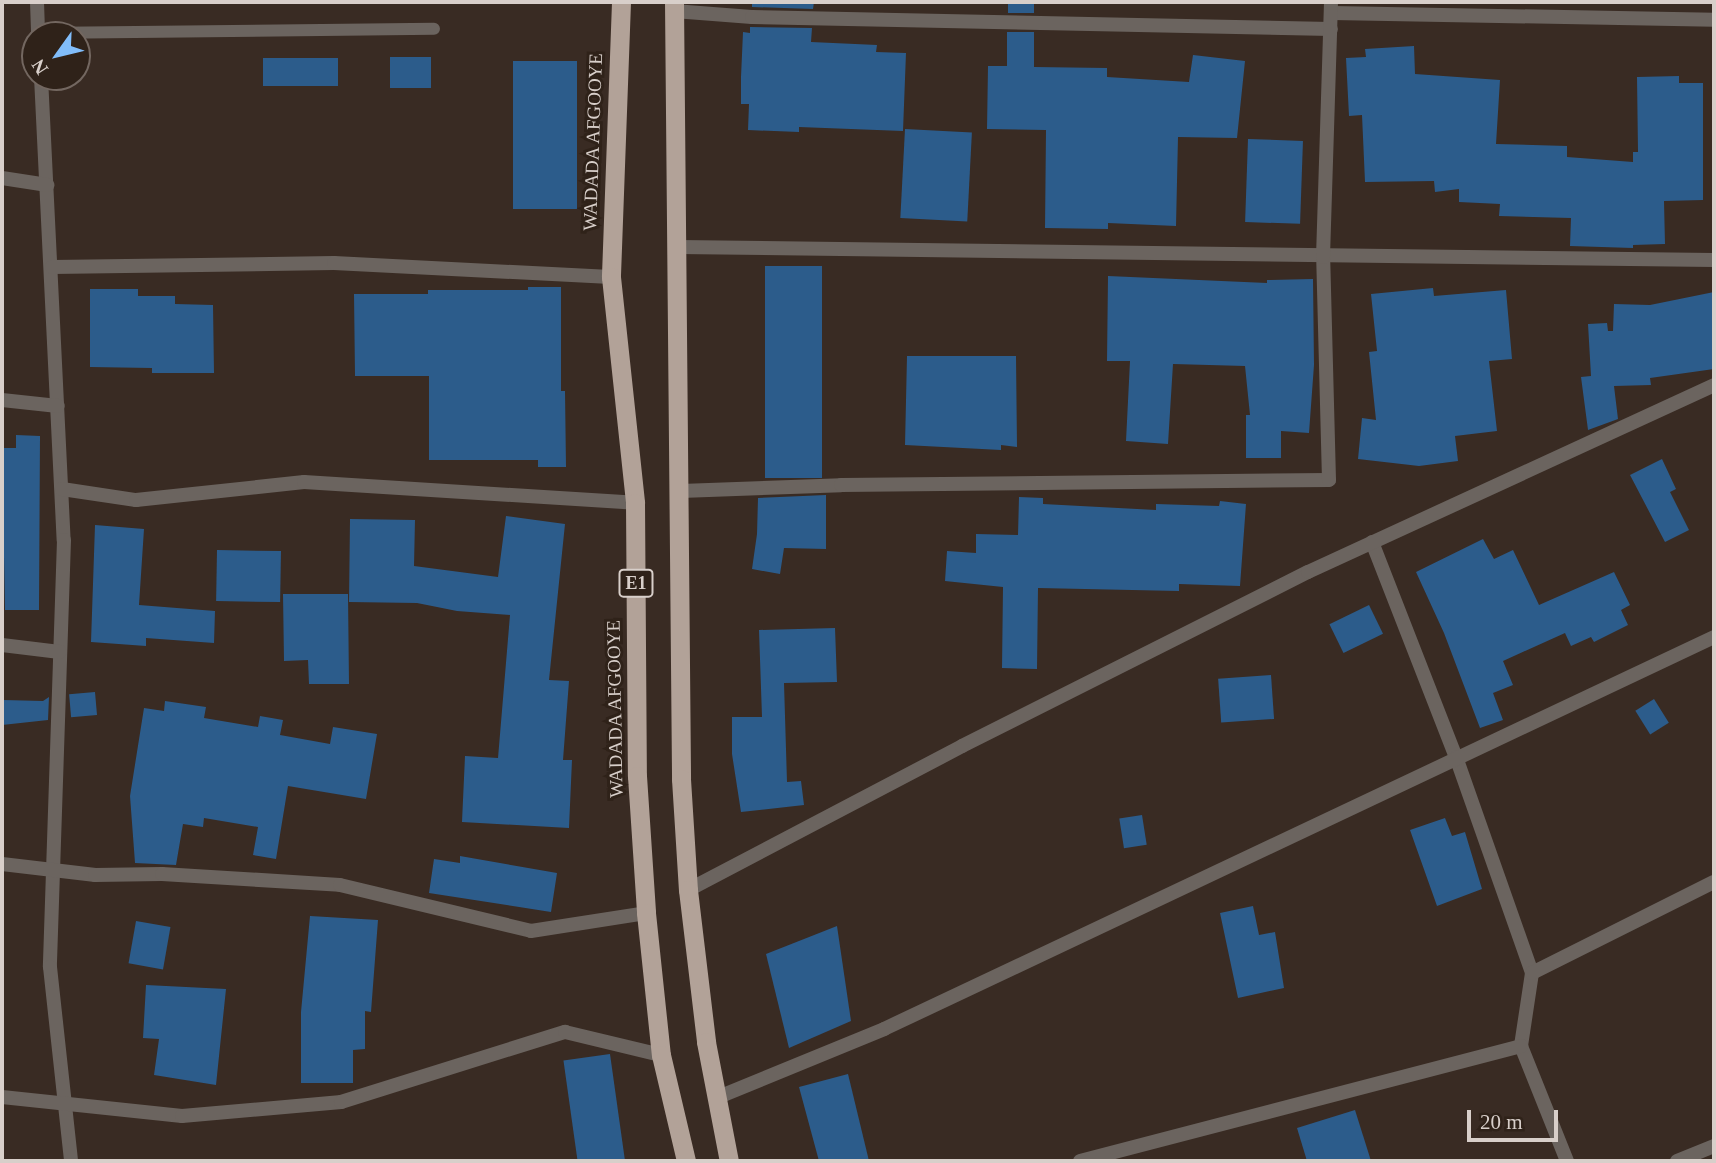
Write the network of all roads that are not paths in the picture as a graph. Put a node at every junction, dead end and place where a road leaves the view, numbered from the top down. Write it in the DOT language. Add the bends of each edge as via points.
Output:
graph roads {
  1 [pos="37,2"];
  2 [pos="621,2"];
  3 [pos="674,6"];
  4 [pos="1332,7"];
  5 [pos="1714,20"];
  6 [pos="38,21"];
  7 [pos="434,29"];
  8 [pos="1331,29"];
  9 [pos="91,33"];
  10 [pos="42,91"];
  11 [pos="2,178"];
  12 [pos="47,185"];
  13 [pos="678,247"];
  14 [pos="1323,257"];
  15 [pos="1714,260"];
  16 [pos="52,267"];
  17 [pos="611,277"];
  18 [pos="1714,385"];
  19 [pos="2,400"];
  20 [pos="58,407"];
  21 [pos="62,489"];
  22 [pos="681,491"];
  23 [pos="635,503"];
  24 [pos="1372,542"];
  25 [pos="1714,637"];
  26 [pos="2,645"];
  27 [pos="60,652"];
  28 [pos="1456,757"];
  29 [pos="2,864"];
  30 [pos="53,869"];
  31 [pos="1714,882"];
  32 [pos="688,890"];
  33 [pos="646,913"];
  34 [pos="1532,973"];
  35 [pos="1521,1046"];
  36 [pos="662,1055"];
  37 [pos="2,1097"];
  38 [pos="716,1098"];
  39 [pos="64,1104"];
  40 [pos="1714,1146"];
  41 [pos="71,1161"];
  42 [pos="686,1161"];
  43 [pos="729,1161"];
  44 [pos="1080,1161"];
  45 [pos="1567,1161"];
  46 [pos="1677,1161"];
  1 -- 6 [label="street"];
  2 -- 17 [label="highway, WADADA AFGOOYE / E1"];
  3 -- 8 [label="street" via="751,17"];
  3 -- 13 [label="highway, E1"];
  4 -- 5 [label="street"];
  4 -- 8 [label="street"];
  7 -- 9 [label="lane"];
  8 -- 14 [label="street"];
  10 -- 12 [label="street"];
  11 -- 12 [label="street"];
  12 -- 16 [label="street"];
  13 -- 14 [label="street"];
  13 -- 22 [label="highway, E1"];
  14 -- 15 [label="street"];
  14 -- 22 [label="street" via="1329,480"];
  16 -- 17 [label="street" via="334,263"];
  16 -- 20 [label="street"];
  17 -- 23 [label="highway, WADADA AFGOOYE / E1"];
  18 -- 24 [label="street"];
  19 -- 20 [label="street"];
  20 -- 21 [label="street"];
  21 -- 23 [label="street" via="136,500 304,482"];
  21 -- 27 [label="street"];
  22 -- 32 [label="highway, E1" via="681,779"];
  23 -- 33 [label="highway, WADADA AFGOOYE / E1" via="637,776"];
  24 -- 28 [label="street"];
  24 -- 32 [label="street" via="962,746"];
  25 -- 28 [label="street"];
  26 -- 27 [label="street"];
  27 -- 30 [label="street"];
  28 -- 34 [label="street"];
  28 -- 38 [label="street" via="884,1028"];
  29 -- 30 [label="street"];
  30 -- 33 [label="street" via="95,876 162,874 340,885 531,931"];
  30 -- 39 [label="street" via="50,967"];
  31 -- 34 [label="street"];
  32 -- 38 [label="highway, E1"];
  33 -- 36 [label="highway, WADADA AFGOOYE / E1"];
  34 -- 35 [label="street"];
  35 -- 44 [label="street"];
  35 -- 45 [label="street"];
  36 -- 39 [label="street" via="565,1032 341,1102 182,1115"];
  36 -- 42 [label="highway, WADADA AFGOOYE / E1"];
  37 -- 39 [label="street"];
  38 -- 43 [label="highway, E1"];
  39 -- 41 [label="street"];
  40 -- 46 [label="street"];
}
